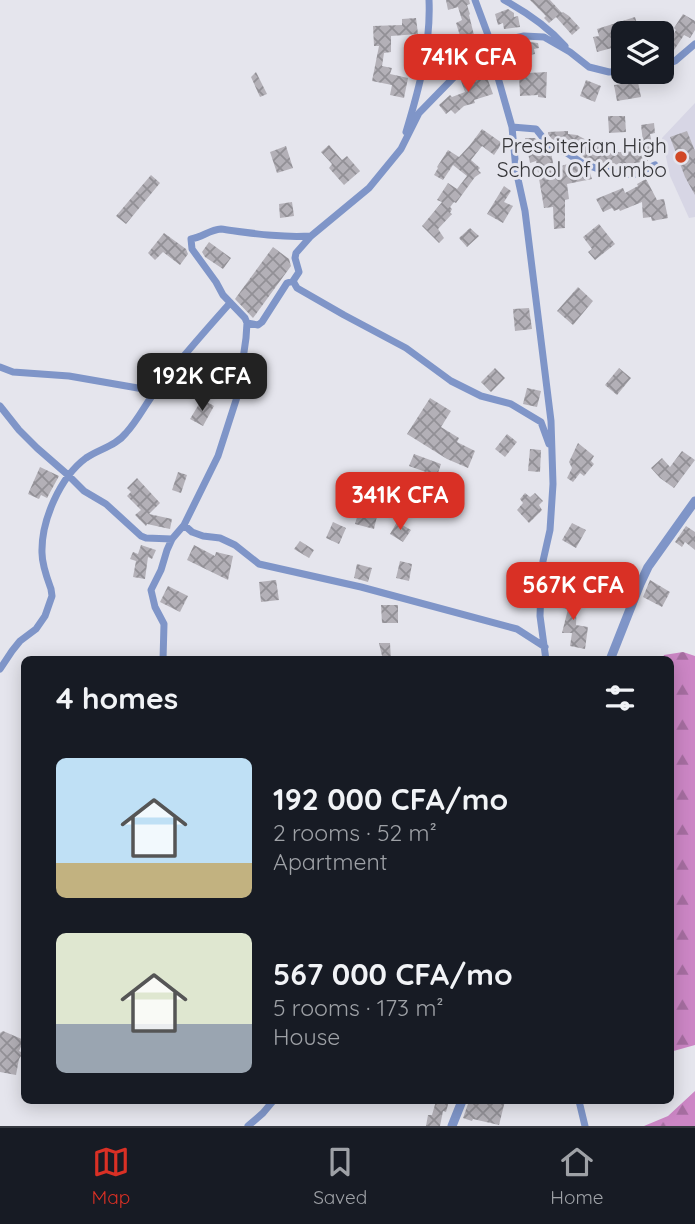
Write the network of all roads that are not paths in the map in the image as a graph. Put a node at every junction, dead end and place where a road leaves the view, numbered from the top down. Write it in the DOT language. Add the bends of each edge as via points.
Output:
graph roads {
  1 [pos="429,0"];
  2 [pos="475,0"];
  3 [pos="504,0"];
  4 [pos="491,43"];
  5 [pos="695,44"];
  6 [pos="570,52"];
  7 [pos="491,53"];
  8 [pos="674,61"];
  9 [pos="611,72"];
  10 [pos="512,127"];
  11 [pos="401,149"];
  12 [pos="655,165"];
  13 [pos="310,236"];
  14 [pos="293,281"];
  15 [pos="230,303"];
  16 [pos="247,323"];
  17 [pos="0,368"];
  18 [pos="155,391"];
  19 [pos="0,406"];
  20 [pos="552,451"];
  21 [pos="68,475"];
  22 [pos="695,501"];
  23 [pos="184,525"];
  24 [pos="172,539"];
  25 [pos="545,648"];
  26 [pos="163,656"];
  27 [pos="546,656"];
  28 [pos="612,656"];
  29 [pos="0,669"];
  30 [pos="270,1104"];
  31 [pos="461,1104"];
  32 [pos="580,1104"];
  33 [pos="248,1126"];
  34 [pos="452,1126"];
  35 [pos="585,1126"];
  1 -- 11 [label="street" via="428,41"];
  2 -- 4 [label="street"];
  3 -- 6 [label="street" via="551,30"];
  4 -- 6 [label="street" via="544,37"];
  4 -- 7 [label="street"];
  5 -- 8 [label="street"];
  6 -- 9 [label="street" via="589,67"];
  7 -- 10 [label="street"];
  7 -- 11 [label="street" via="459,72 419,113"];
  10 -- 12 [label="street" via="536,129 548,144 601,170 633,175"];
  10 -- 20 [label="street"];
  11 -- 13 [label="street" via="369,188"];
  13 -- 14 [label="street" via="296,253 299,272"];
  13 -- 15 [label="street" via="214,229 191,239 192,249"];
  14 -- 16 [label="street" via="261,323"];
  14 -- 20 [label="street" via="297,288 344,316 406,348 451,381 511,404 541,422"];
  15 -- 16 [label="street"];
  15 -- 18 [label="street"];
  16 -- 23 [label="street" via="235,405 214,467"];
  17 -- 18 [label="street"];
  18 -- 21 [label="street" via="123,438 84,460"];
  19 -- 21 [label="street"];
  20 -- 25 [label="street" via="550,530 540,616"];
  21 -- 24 [label="street" via="141,536"];
  21 -- 29 [label="street" via="51,506 45,530 42,552 52,596 49,606 36,629 20,641"];
  22 -- 28 [label="street" via="648,567"];
  23 -- 24 [label="street"];
  23 -- 25 [label="street" via="203,537 235,545 259,564 517,629"];
  24 -- 26 [label="street" via="152,590 164,624"];
  25 -- 27 [label="street"];
  30 -- 33 [label="street"];
  31 -- 34 [label="street"];
  32 -- 35 [label="street"];
}
